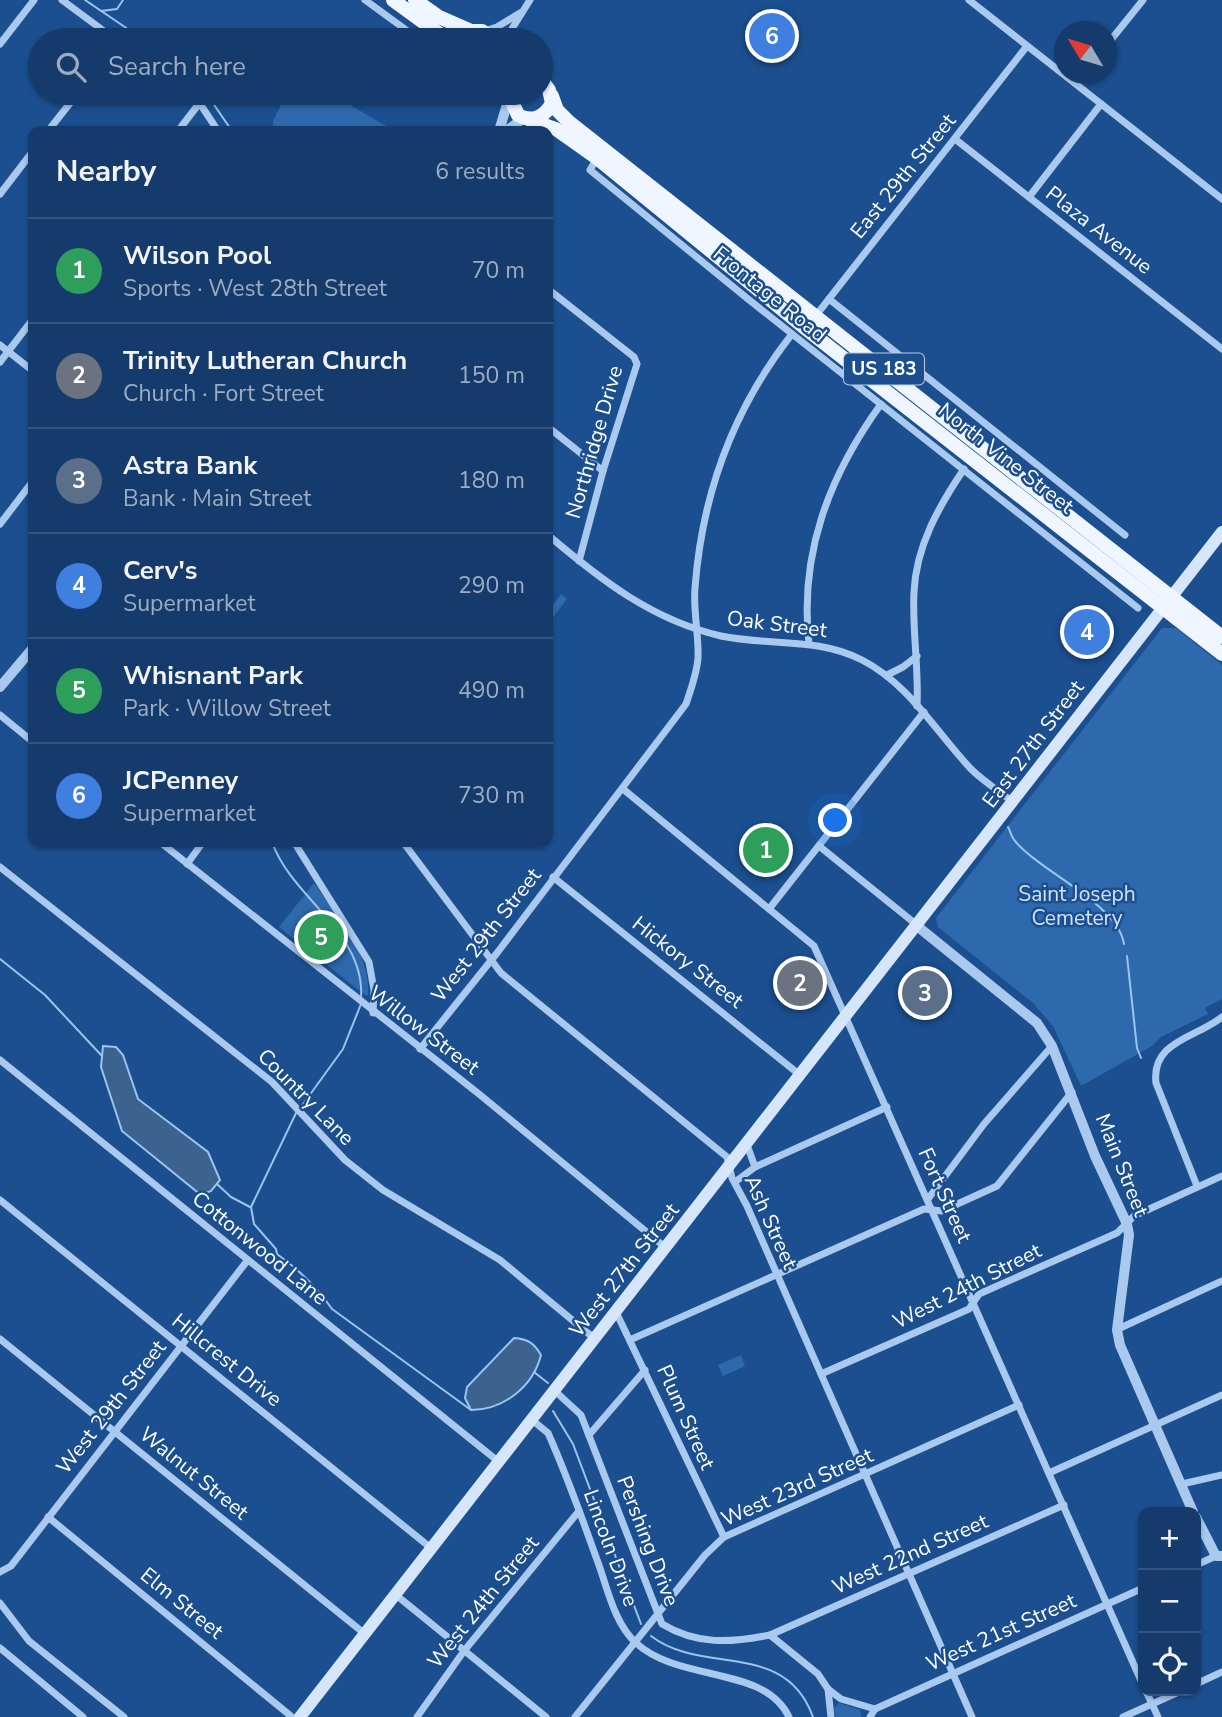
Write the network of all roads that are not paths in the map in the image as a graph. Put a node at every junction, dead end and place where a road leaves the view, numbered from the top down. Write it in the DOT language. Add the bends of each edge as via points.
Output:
graph roads {
  1 [pos="34,0"];
  2 [pos="62,0"];
  3 [pos="365,0"];
  4 [pos="393,0"];
  5 [pos="415,0"];
  6 [pos="530,0"];
  7 [pos="969,0"];
  8 [pos="1143,0"];
  9 [pos="520,12"];
  10 [pos="100,28"];
  11 [pos="404,28"];
  12 [pos="432,28"];
  13 [pos="468,28"];
  14 [pos="492,28"];
  15 [pos="511,28"];
  16 [pos="1117,33"];
  17 [pos="0,44"];
  18 [pos="1027,46"];
  19 [pos="1054,67"];
  20 [pos="1076,84"];
  21 [pos="553,99"];
  22 [pos="1101,104"];
  23 [pos="69,105"];
  24 [pos="198,105"];
  25 [pos="203,105"];
  26 [pos="506,105"];
  27 [pos="512,105"];
  28 [pos="549,105"];
  29 [pos="527,119"];
  30 [pos="52,126"];
  31 [pos="182,126"];
  32 [pos="215,126"];
  33 [pos="500,126"];
  34 [pos="515,126"];
  35 [pos="547,126"];
  36 [pos="553,128"];
  37 [pos="955,139"];
  38 [pos="28,158"];
  39 [pos="0,194"];
  40 [pos="1029,197"];
  41 [pos="1222,199"];
  42 [pos="553,293"];
  43 [pos="829,299"];
  44 [pos="815,316"];
  45 [pos="28,326"];
  46 [pos="798,331"];
  47 [pos="0,345"];
  48 [pos="1222,349"];
  49 [pos="9,351"];
  50 [pos="0,362"];
  51 [pos="28,367"];
  52 [pos="881,404"];
  53 [pos="553,431"];
  54 [pos="964,469"];
  55 [pos="603,471"];
  56 [pos="28,488"];
  57 [pos="0,524"];
  58 [pos="1222,532"];
  59 [pos="1125,535"];
  60 [pos="553,539"];
  61 [pos="579,561"];
  62 [pos="1167,602"];
  63 [pos="1138,608"];
  64 [pos="696,628"];
  65 [pos="1222,637"];
  66 [pos="809,644"];
  67 [pos="28,654"];
  68 [pos="1222,654"];
  69 [pos="917,656"];
  70 [pos="887,675"];
  71 [pos="0,687"];
  72 [pos="917,706"];
  73 [pos="924,712"];
  74 [pos="0,715"];
  75 [pos="28,738"];
  76 [pos="623,789"];
  77 [pos="1013,803"];
  78 [pos="819,846"];
  79 [pos="166,847"];
  80 [pos="199,847"];
  81 [pos="297,847"];
  82 [pos="407,847"];
  83 [pos="978,848"];
  84 [pos="187,864"];
  85 [pos="0,867"];
  86 [pos="553,877"];
  87 [pos="769,909"];
  88 [pos="917,926"];
  89 [pos="491,962"];
  90 [pos="370,1011"];
  91 [pos="846,1017"];
  92 [pos="1221,1019"];
  93 [pos="1052,1046"];
  94 [pos="420,1049"];
  95 [pos="0,1060"];
  96 [pos="800,1076"];
  97 [pos="1072,1091"];
  98 [pos="887,1107"];
  99 [pos="747,1145"];
  100 [pos="755,1167"];
  101 [pos="729,1168"];
  102 [pos="1222,1176"];
  103 [pos="735,1182"];
  104 [pos="1197,1186"];
  105 [pos="928,1199"];
  106 [pos="0,1200"];
  107 [pos="933,1210"];
  108 [pos="1127,1224"];
  109 [pos="666,1248"];
  110 [pos="247,1261"];
  111 [pos="776,1276"];
  112 [pos="1222,1281"];
  113 [pos="974,1304"];
  114 [pos="616,1312"];
  115 [pos="1117,1330"];
  116 [pos="596,1336"];
  117 [pos="0,1339"];
  118 [pos="632,1339"];
  119 [pos="181,1345"];
  120 [pos="645,1370"];
  121 [pos="821,1374"];
  122 [pos="555,1391"];
  123 [pos="1222,1395"];
  124 [pos="1019,1405"];
  125 [pos="532,1420"];
  126 [pos="1156,1424"];
  127 [pos="114,1431"];
  128 [pos="589,1435"];
  129 [pos="499,1462"];
  130 [pos="1049,1473"];
  131 [pos="865,1475"];
  132 [pos="1222,1475"];
  133 [pos="1182,1484"];
  134 [pos="1064,1505"];
  135 [pos="1192,1507"];
  136 [pos="579,1511"];
  137 [pos="48,1517"];
  138 [pos="1201,1525"];
  139 [pos="724,1537"];
  140 [pos="431,1548"];
  141 [pos="1219,1556"];
  142 [pos="1201,1564"];
  143 [pos="0,1572"];
  144 [pos="908,1573"];
  145 [pos="1138,1590"];
  146 [pos="396,1595"];
  147 [pos="0,1603"];
  148 [pos="1108,1603"];
  149 [pos="658,1614"];
  150 [pos="365,1634"];
  151 [pos="770,1635"];
  152 [pos="636,1643"];
  153 [pos="0,1648"];
  154 [pos="464,1651"];
  155 [pos="1222,1672"];
  156 [pos="953,1673"];
  157 [pos="1138,1673"];
  158 [pos="1201,1682"];
  159 [pos="828,1689"];
  160 [pos="1148,1696"];
  161 [pos="1170,1696"];
  162 [pos="1152,1704"];
  163 [pos="875,1709"];
  164 [pos="83,1717"];
  165 [pos="124,1717"];
  166 [pos="292,1717"];
  167 [pos="300,1717"];
  168 [pos="417,1717"];
  169 [pos="546,1717"];
  170 [pos="575,1717"];
  171 [pos="789,1717"];
  172 [pos="831,1717"];
  173 [pos="870,1717"];
  174 [pos="972,1717"];
  175 [pos="1123,1717"];
  176 [pos="1158,1717"];
  1 -- 17 [label="street"];
  2 -- 10 [label="street"];
  3 -- 11 [label="street"];
  4 -- 12 [label="main road"];
  5 -- 13 [label="main road" via="439,18"];
  6 -- 9 [label="street"];
  7 -- 18 [label="street"];
  8 -- 16 [label="street"];
  9 -- 14 [label="street"];
  9 -- 15 [label="street"];
  18 -- 19 [label="street"];
  18 -- 37 [label="street, East 29th Street"];
  20 -- 22 [label="street"];
  21 -- 44 [label="main road, North Vine Street / US 183" via="569,122"];
  22 -- 40 [label="street"];
  22 -- 41 [label="street"];
  23 -- 30 [label="street"];
  24 -- 31 [label="street"];
  25 -- 32 [label="street"];
  26 -- 33 [label="street"];
  27 -- 29 [label="main road"];
  28 -- 29 [label="main road" via="547,111"];
  29 -- 34 [label="street"];
  29 -- 35 [label="main road, North Vine Street / US 183"];
  36 -- 46 [label="main road, North Vine Street / US 183" via="597,159"];
  37 -- 40 [label="street, Plaza Avenue"];
  37 -- 43 [label="street, East 29th Street"];
  38 -- 39 [label="street"];
  40 -- 48 [label="street, Plaza Avenue"];
  42 -- 55 [label="street, Northridge Drive" via="637,364"];
  43 -- 44 [label="street, East 29th Street"];
  43 -- 59 [label="street"];
  44 -- 46 [label="street, East 29th Street"];
  44 -- 62 [label="main road, North Vine Street / US 183"];
  45 -- 49 [label="street"];
  46 -- 52 [label="street, Frontage Road"];
  46 -- 62 [label="main road, North Vine Street / US 183"];
  46 -- 64 [label="street, East 29th Street" via="767,367 735,425 712,483 697,570"];
  47 -- 49 [label="street"];
  49 -- 50 [label="street"];
  49 -- 51 [label="street"];
  52 -- 54 [label="street, Frontage Road"];
  52 -- 66 [label="street" via="854,440 824,508 809,568"];
  53 -- 55 [label="street"];
  54 -- 63 [label="street, Frontage Road"];
  54 -- 69 [label="street" via="939,508 917,566"];
  55 -- 61 [label="street, Northridge Drive"];
  56 -- 57 [label="street"];
  58 -- 62 [label="main road, East 27th Street"];
  60 -- 61 [label="street, Oak Street"];
  61 -- 64 [label="street, Oak Street" via="653,613"];
  62 -- 65 [label="main road, North Vine Street / US 183"];
  62 -- 68 [label="main road, North Vine Street / US 183"];
  62 -- 77 [label="main road, East 27th Street"];
  64 -- 66 [label="street, Oak Street" via="755,641"];
  64 -- 76 [label="street, West 29th Street" via="698,659 686,704"];
  66 -- 70 [label="street, Oak Street" via="835,649"];
  67 -- 71 [label="street"];
  69 -- 70 [label="street"];
  69 -- 72 [label="street"];
  70 -- 72 [label="street, Oak Street"];
  72 -- 73 [label="street, Oak Street"];
  73 -- 77 [label="street, Oak Street" via="973,771"];
  73 -- 78 [label="street"];
  74 -- 75 [label="street"];
  76 -- 86 [label="street, West 29th Street"];
  76 -- 87 [label="street, Fort Street"];
  77 -- 83 [label="main road, East 27th Street"];
  78 -- 87 [label="street"];
  78 -- 88 [label="street"];
  79 -- 84 [label="street, Willow Street"];
  80 -- 84 [label="street"];
  81 -- 90 [label="street" via="369,962 374,990"];
  82 -- 89 [label="street, Ash Street"];
  83 -- 88 [label="main road, West 27th Street"];
  84 -- 90 [label="street, Willow Street"];
  85 -- 116 [label="street, Country Lane" via="272,1082 345,1160 383,1190 500,1260"];
  86 -- 89 [label="street, West 29th Street"];
  86 -- 96 [label="street, Hickory Street"];
  87 -- 91 [label="street, Fort Street" via="814,946"];
  88 -- 91 [label="main road, West 27th Street"];
  88 -- 93 [label="street, Main Street" via="1020,1006"];
  89 -- 94 [label="street, West 29th Street"];
  89 -- 101 [label="street, Ash Street" via="727,1157"];
  90 -- 94 [label="street, Willow Street"];
  91 -- 96 [label="main road, West 27th Street"];
  91 -- 98 [label="street, Fort Street"];
  92 -- 104 [label="street" via="1170,1045 1155,1071"];
  93 -- 97 [label="street, Main Street"];
  93 -- 105 [label="street" via="984,1124"];
  94 -- 109 [label="street, Willow Street"];
  95 -- 110 [label="street, Cottonwood Lane"];
  96 -- 99 [label="main road, West 27th Street"];
  97 -- 107 [label="street" via="997,1186 942,1211"];
  97 -- 108 [label="street, Main Street" via="1095,1156"];
  98 -- 100 [label="street"];
  98 -- 105 [label="street, Fort Street"];
  99 -- 100 [label="street"];
  99 -- 101 [label="main road, West 27th Street"];
  100 -- 103 [label="street"];
  101 -- 103 [label="street, Ash Street"];
  101 -- 109 [label="main road, West 27th Street"];
  102 -- 104 [label="street, West 24th Street"];
  103 -- 111 [label="street, Ash Street"];
  104 -- 108 [label="street, West 24th Street" via="1134,1216"];
  105 -- 107 [label="street, Fort Street"];
  106 -- 119 [label="street, Hillcrest Drive"];
  107 -- 111 [label="street" via="924,1209"];
  107 -- 113 [label="street, Fort Street"];
  108 -- 113 [label="street, West 24th Street" via="1117,1233 979,1294"];
  108 -- 115 [label="street, Main Street"];
  109 -- 114 [label="main road, West 27th Street"];
  110 -- 119 [label="street, West 29th Street"];
  110 -- 129 [label="street, Cottonwood Lane"];
  111 -- 118 [label="street"];
  111 -- 121 [label="street, Ash Street"];
  112 -- 115 [label="street"];
  113 -- 121 [label="street, West 24th Street"];
  113 -- 124 [label="street, Fort Street"];
  114 -- 116 [label="main road, West 27th Street"];
  114 -- 118 [label="street, Plum Street"];
  115 -- 126 [label="street, Main Street"];
  116 -- 122 [label="main road, West 27th Street"];
  117 -- 127 [label="street, Walnut Street"];
  118 -- 120 [label="street, Plum Street"];
  119 -- 127 [label="street, West 29th Street"];
  119 -- 140 [label="street, Hillcrest Drive"];
  120 -- 128 [label="street"];
  120 -- 139 [label="street, Plum Street"];
  121 -- 131 [label="street, Ash Street"];
  122 -- 125 [label="main road, West 27th Street"];
  122 -- 128 [label="street, Pershing Drive" via="582,1415"];
  123 -- 126 [label="street"];
  124 -- 130 [label="street, Fort Street"];
  124 -- 131 [label="street, West 23rd Street"];
  125 -- 129 [label="main road, West 27th Street"];
  125 -- 136 [label="street, Lincoln Drive" via="548,1433"];
  126 -- 130 [label="street"];
  126 -- 133 [label="street, Main Street"];
  127 -- 137 [label="street, West 29th Street"];
  127 -- 150 [label="street, Walnut Street"];
  128 -- 149 [label="street, Pershing Drive"];
  129 -- 140 [label="main road, West 27th Street"];
  130 -- 134 [label="street, Fort Street"];
  131 -- 139 [label="street, West 23rd Street"];
  131 -- 144 [label="street, Ash Street"];
  132 -- 133 [label="street"];
  133 -- 135 [label="street, Main Street"];
  134 -- 144 [label="street, West 22nd Street"];
  134 -- 148 [label="street, Fort Street"];
  136 -- 152 [label="street, Lincoln Drive" via="622,1628"];
  136 -- 154 [label="street, West 24th Street"];
  137 -- 143 [label="street, West 29th Street" via="11,1566"];
  137 -- 166 [label="street, Elm Street"];
  138 -- 141 [label="street"];
  139 -- 149 [label="street, West 23rd Street"];
  140 -- 146 [label="main road, West 27th Street"];
  141 -- 142 [label="street"];
  144 -- 151 [label="street, West 22nd Street"];
  144 -- 156 [label="street, Ash Street"];
  145 -- 148 [label="street, West 21st Street"];
  146 -- 150 [label="main road, West 27th Street"];
  146 -- 154 [label="street"];
  147 -- 165 [label="street" via="29,1640"];
  148 -- 156 [label="street, West 21st Street"];
  148 -- 157 [label="street, Fort Street"];
  149 -- 151 [label="street, Pershing Drive" via="662,1624 697,1640"];
  149 -- 152 [label="street, West 23rd Street"];
  150 -- 167 [label="main road, West 27th Street"];
  151 -- 159 [label="street" via="818,1674"];
  152 -- 170 [label="street, West 23rd Street"];
  152 -- 171 [label="street, Lincoln Drive" via="672,1666 767,1690"];
  153 -- 164 [label="street"];
  154 -- 168 [label="street, West 24th Street"];
  154 -- 169 [label="street"];
  155 -- 158 [label="street"];
  156 -- 163 [label="street, West 21st Street"];
  156 -- 174 [label="street, Ash Street"];
  159 -- 163 [label="street" via="841,1699"];
  159 -- 172 [label="street"];
  160 -- 162 [label="street"];
  161 -- 162 [label="street"];
  162 -- 175 [label="street"];
  162 -- 176 [label="street"];
  163 -- 173 [label="street"];
}
